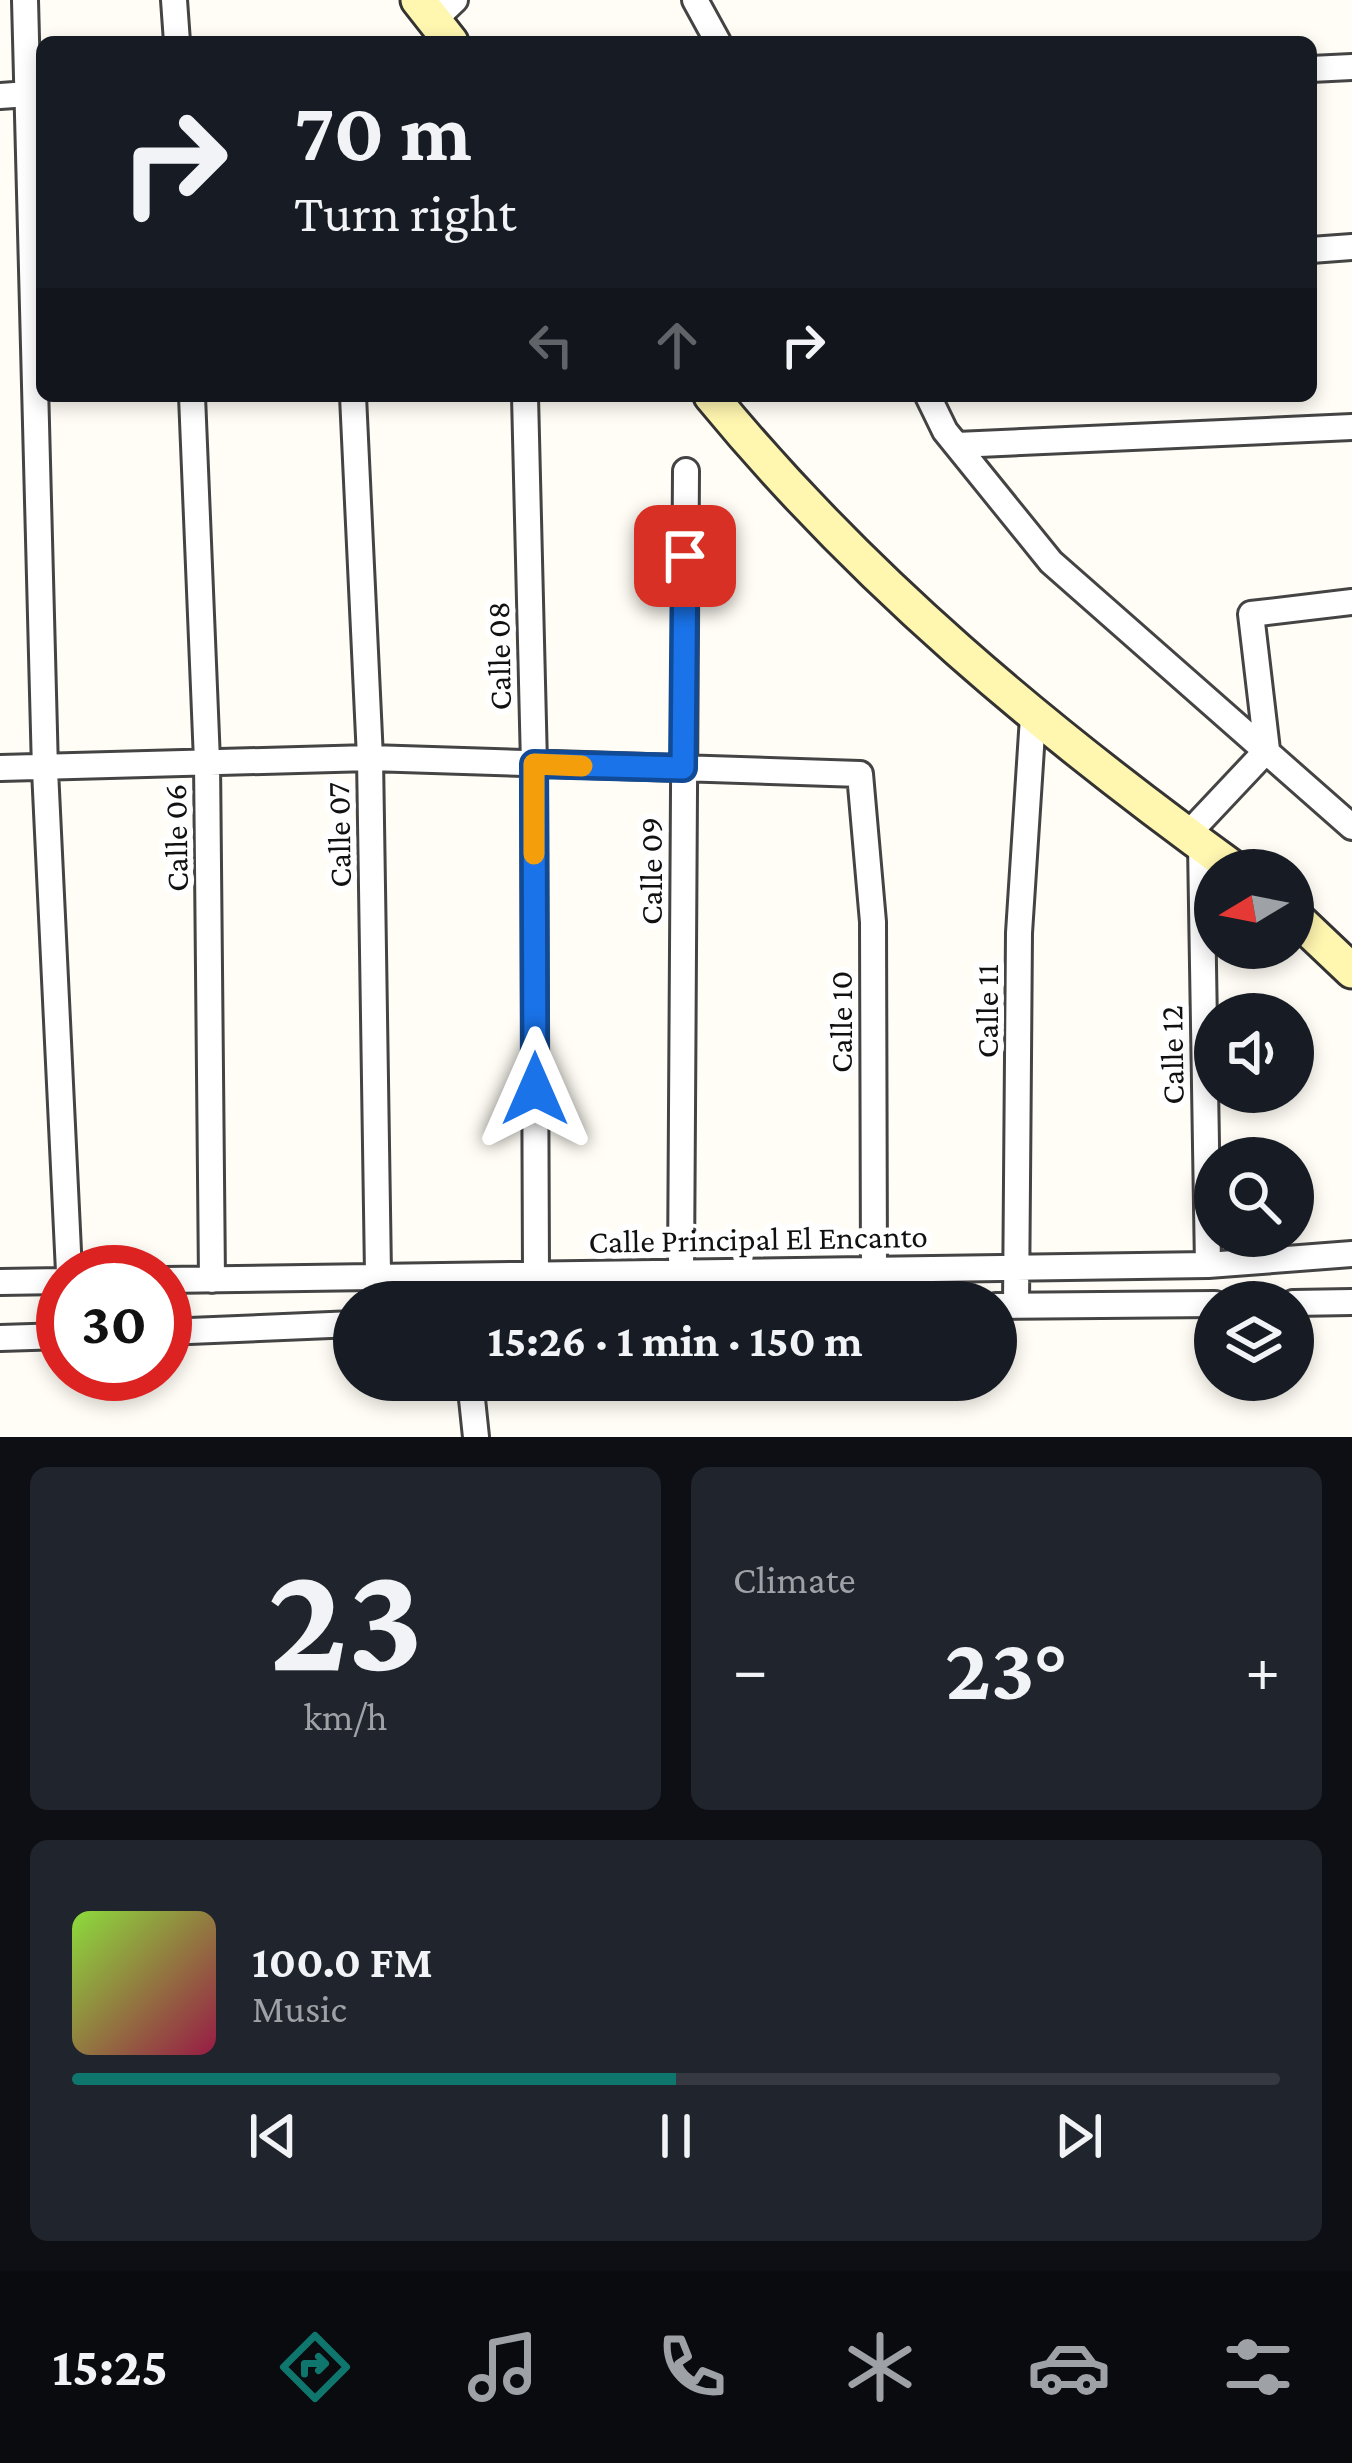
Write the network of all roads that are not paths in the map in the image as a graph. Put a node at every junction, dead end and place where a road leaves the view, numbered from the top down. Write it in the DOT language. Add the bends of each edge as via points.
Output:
graph roads {
  1 [pos="25,0"];
  2 [pos="174,0"];
  3 [pos="694,0"];
  4 [pos="177,36"];
  5 [pos="715,36"];
  6 [pos="1352,67"];
  7 [pos="1317,69"];
  8 [pos="36,93"];
  9 [pos="0,96"];
  10 [pos="1352,247"];
  11 [pos="1317,250"];
  12 [pos="40,402"];
  13 [pos="192,402"];
  14 [pos="353,402"];
  15 [pos="525,402"];
  16 [pos="716,402"];
  17 [pos="931,402"];
  18 [pos="1352,427"];
  19 [pos="957,446"];
  20 [pos="686,471"];
  21 [pos="1352,602"];
  22 [pos="1033,717"];
  23 [pos="1267,750"];
  24 [pos="370,758"];
  25 [pos="207,761"];
  26 [pos="534,764"];
  27 [pos="0,768"];
  28 [pos="683,768"];
  29 [pos="45,770"];
  30 [pos="1343,805"];
  31 [pos="1352,827"];
  32 [pos="1194,840"];
  33 [pos="1207,849"];
  34 [pos="1314,935"];
  35 [pos="1352,971"];
  36 [pos="68,1245"];
  37 [pos="1352,1254"];
  38 [pos="1208,1265"];
  39 [pos="1017,1266"];
  40 [pos="874,1270"];
  41 [pos="682,1271"];
  42 [pos="378,1274"];
  43 [pos="536,1274"];
  44 [pos="192,1280"];
  45 [pos="212,1280"];
  46 [pos="36,1281"];
  47 [pos="418,1281"];
  48 [pos="502,1281"];
  49 [pos="1013,1281"];
  50 [pos="0,1282"];
  51 [pos="1352,1302"];
  52 [pos="1314,1303"];
  53 [pos="1194,1304"];
  54 [pos="1017,1306"];
  55 [pos="333,1325"];
  56 [pos="192,1330"];
  57 [pos="36,1337"];
  58 [pos="0,1338"];
  59 [pos="472,1401"];
  60 [pos="476,1437"];
  1 -- 8 [label="street"];
  2 -- 4 [label="street"];
  3 -- 5 [label="street"];
  6 -- 7 [label="street"];
  8 -- 9 [label="street"];
  10 -- 11 [label="street"];
  12 -- 29 [label="street"];
  13 -- 25 [label="street, Calle 06"];
  14 -- 24 [label="street, Calle 07"];
  15 -- 26 [label="street, Calle 08"];
  16 -- 22 [label="street" via="827,531"];
  17 -- 19 [label="street"];
  18 -- 19 [label="street"];
  19 -- 23 [label="street" via="1052,562"];
  20 -- 28 [label="street, Calle 09"];
  21 -- 23 [label="street" via="1251,614"];
  22 -- 32 [label="street"];
  22 -- 39 [label="street, Calle 11" via="1019,933"];
  23 -- 30 [label="street"];
  23 -- 32 [label="street"];
  24 -- 25 [label="street"];
  24 -- 26 [label="street"];
  24 -- 42 [label="street, Calle 07"];
  25 -- 29 [label="street"];
  25 -- 45 [label="street, Calle 06"];
  26 -- 28 [label="street"];
  26 -- 43 [label="street, Calle 08"];
  27 -- 29 [label="street"];
  28 -- 40 [label="street, Calle 10" via="860,774 873,922"];
  28 -- 41 [label="street, Calle 09"];
  29 -- 36 [label="street"];
  30 -- 31 [label="street"];
  32 -- 33 [label="street"];
  32 -- 38 [label="street, Calle 12"];
  34 -- 35 [label="street"];
  37 -- 38 [label="street, Calle Principal El Encanto"];
  38 -- 39 [label="street, Calle Principal El Encanto"];
  39 -- 40 [label="street, Calle Principal El Encanto"];
  39 -- 49 [label="street, Calle 11"];
  40 -- 41 [label="street, Calle Principal El Encanto"];
  41 -- 43 [label="street, Calle Principal El Encanto"];
  42 -- 45 [label="street, Calle Principal El Encanto"];
  42 -- 47 [label="street, Calle Principal El Encanto"];
  43 -- 48 [label="street, Calle Principal El Encanto"];
  44 -- 45 [label="street, Calle Principal El Encanto"];
  46 -- 50 [label="street"];
  51 -- 52 [label="street"];
  53 -- 54 [label="street"];
  55 -- 56 [label="street"];
  57 -- 58 [label="street"];
  59 -- 60 [label="street"];
}
